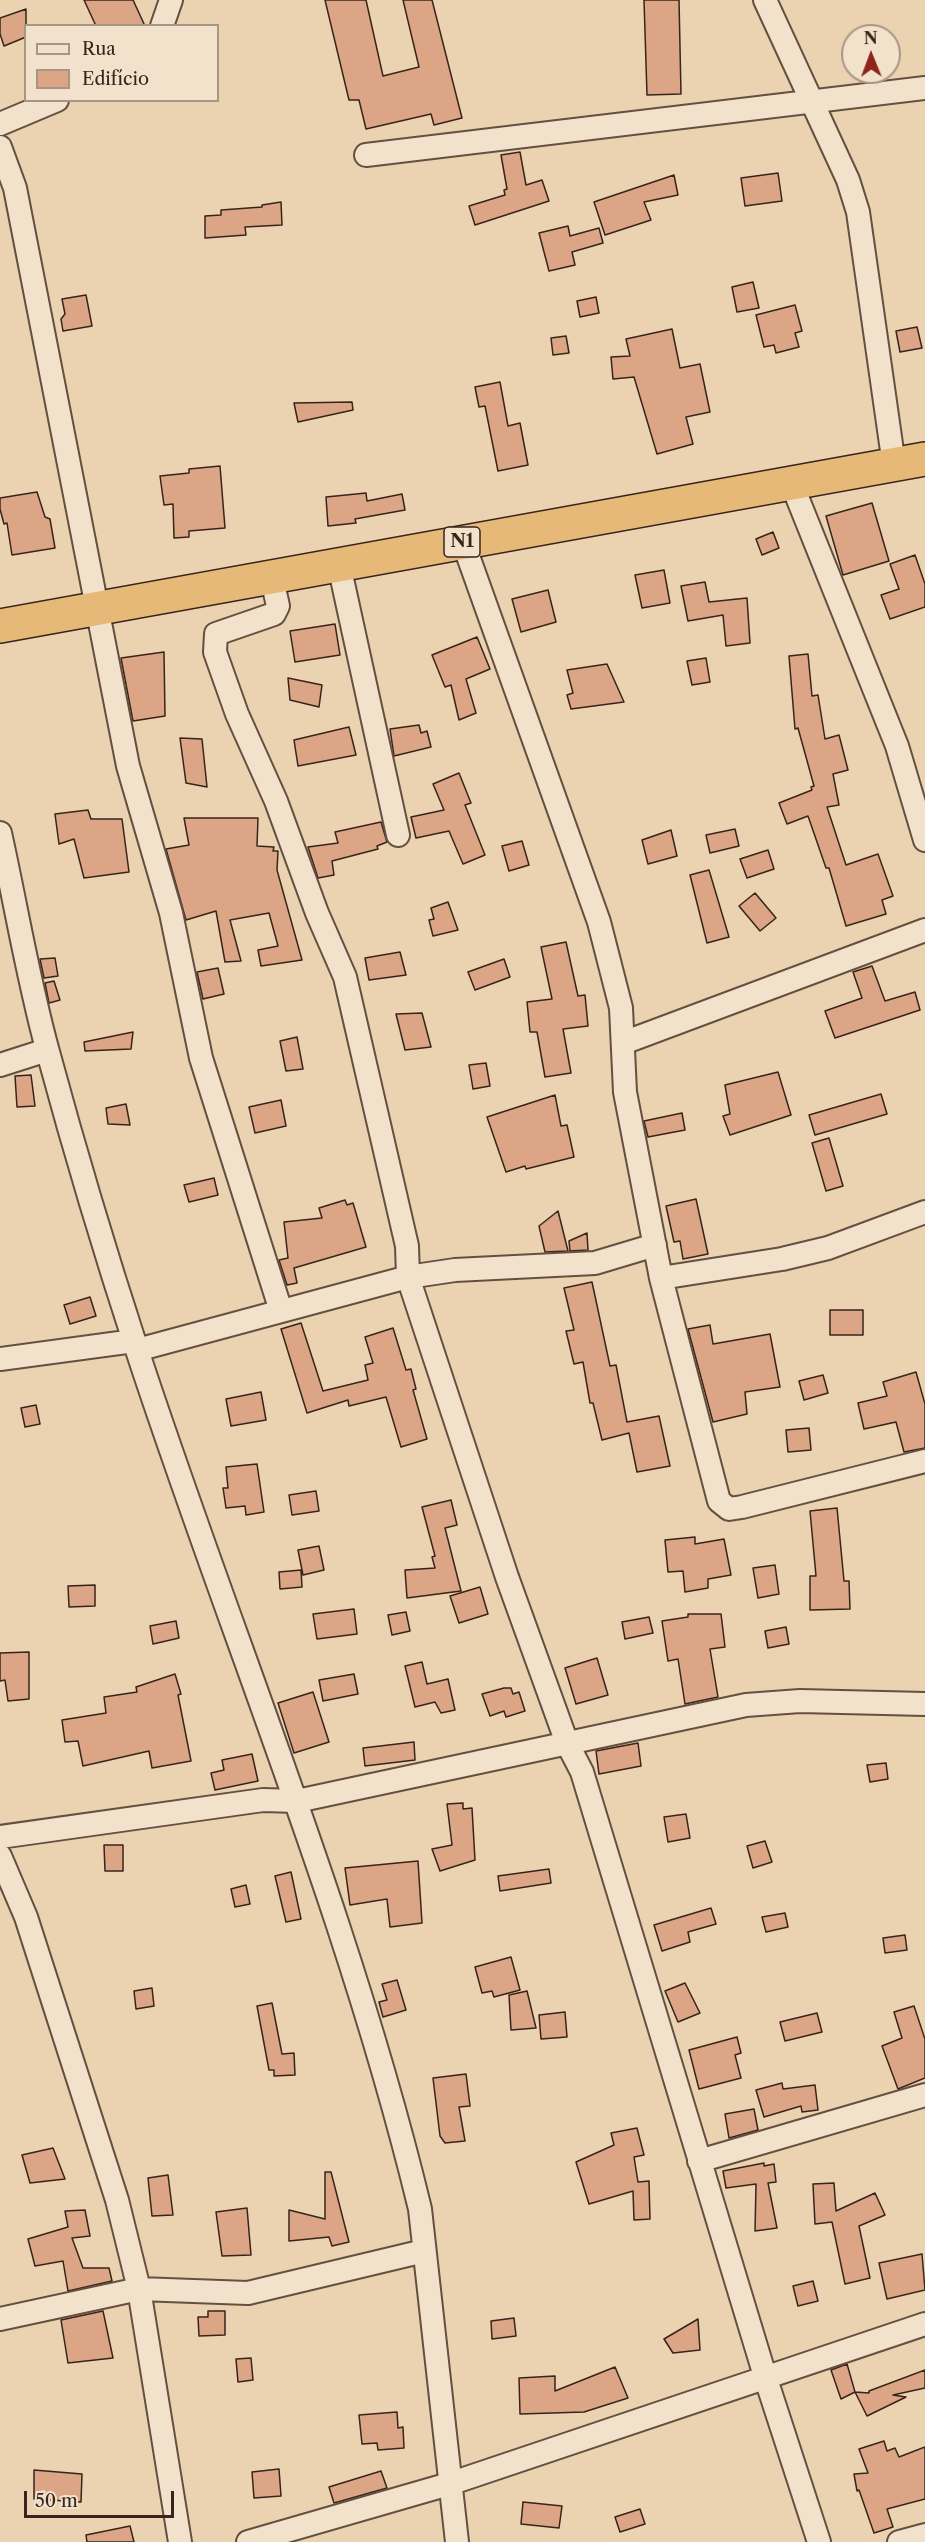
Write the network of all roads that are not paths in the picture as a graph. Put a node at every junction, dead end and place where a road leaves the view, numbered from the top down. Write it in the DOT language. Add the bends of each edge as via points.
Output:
graph roads {
  1 [pos="171,0"];
  2 [pos="765,0"];
  3 [pos="163,24"];
  4 [pos="925,88"];
  5 [pos="811,100"];
  6 [pos="52,102"];
  7 [pos="0,124"];
  8 [pos="0,147"];
  9 [pos="366,155"];
  10 [pos="8,191"];
  11 [pos="909,462"];
  12 [pos="791,482"];
  13 [pos="463,542"];
  14 [pos="339,565"];
  15 [pos="272,579"];
  16 [pos="96,609"];
  17 [pos="0,627"];
  18 [pos="0,833"];
  19 [pos="398,836"];
  20 [pos="925,840"];
  21 [pos="925,930"];
  22 [pos="623,1043"];
  23 [pos="47,1050"];
  24 [pos="0,1065"];
  25 [pos="925,1212"];
  26 [pos="655,1245"];
  27 [pos="408,1277"];
  28 [pos="661,1278"];
  29 [pos="281,1311"];
  30 [pos="136,1346"];
  31 [pos="0,1359"];
  32 [pos="925,1461"];
  33 [pos="925,1704"];
  34 [pos="567,1743"];
  35 [pos="297,1801"];
  36 [pos="0,1837"];
  37 [pos="0,1856"];
  38 [pos="925,2095"];
  39 [pos="699,2161"];
  40 [pos="424,2251"];
  41 [pos="139,2289"];
  42 [pos="0,2319"];
  43 [pos="925,2324"];
  44 [pos="765,2376"];
  45 [pos="449,2484"];
  46 [pos="306,2534"];
  47 [pos="925,2535"];
  48 [pos="180,2542"];
  49 [pos="248,2542"];
  50 [pos="457,2542"];
  51 [pos="819,2542"];
  52 [pos="898,2542"];
  1 -- 3 [label="street"];
  2 -- 5 [label="street"];
  4 -- 5 [label="street"];
  5 -- 9 [label="street"];
  5 -- 11 [label="street" via="848,180 858,212"];
  6 -- 7 [label="street"];
  8 -- 10 [label="street"];
  10 -- 16 [label="street"];
  11 -- 12 [label="highway, N1"];
  12 -- 13 [label="highway, N1"];
  12 -- 20 [label="street" via="897,746"];
  13 -- 14 [label="highway, N1"];
  13 -- 22 [label="street" via="599,922 621,1008"];
  14 -- 15 [label="highway, N1"];
  14 -- 19 [label="street"];
  15 -- 16 [label="highway, N1"];
  15 -- 27 [label="street" via="278,606 274,614 216,634 215,652 345,977 407,1246"];
  16 -- 17 [label="highway, N1"];
  16 -- 29 [label="street" via="128,766 168,902 201,1058"];
  18 -- 23 [label="street"];
  21 -- 22 [label="street"];
  22 -- 26 [label="street" via="625,1092"];
  23 -- 24 [label="street"];
  23 -- 30 [label="street"];
  25 -- 28 [label="street" via="828,1248"];
  26 -- 27 [label="street" via="595,1263 455,1270"];
  26 -- 28 [label="street"];
  27 -- 29 [label="street"];
  27 -- 34 [label="street" via="507,1577"];
  28 -- 32 [label="street" via="719,1501 729,1509"];
  29 -- 30 [label="street"];
  30 -- 31 [label="street"];
  30 -- 35 [label="street"];
  33 -- 34 [label="street" via="800,1701 746,1705"];
  34 -- 35 [label="street"];
  34 -- 39 [label="street" via="582,1772 620,1888"];
  35 -- 36 [label="street" via="263,1800"];
  35 -- 40 [label="street" via="373,2039 415,2189"];
  37 -- 41 [label="street" via="27,1917 117,2200"];
  38 -- 39 [label="street"];
  39 -- 44 [label="street"];
  40 -- 41 [label="street" via="248,2293"];
  40 -- 45 [label="street"];
  41 -- 42 [label="street"];
  41 -- 48 [label="street"];
  43 -- 44 [label="street"];
  44 -- 45 [label="street"];
  44 -- 51 [label="street"];
  45 -- 46 [label="street"];
  45 -- 50 [label="street"];
  46 -- 49 [label="street"];
  47 -- 52 [label="street"];
}
